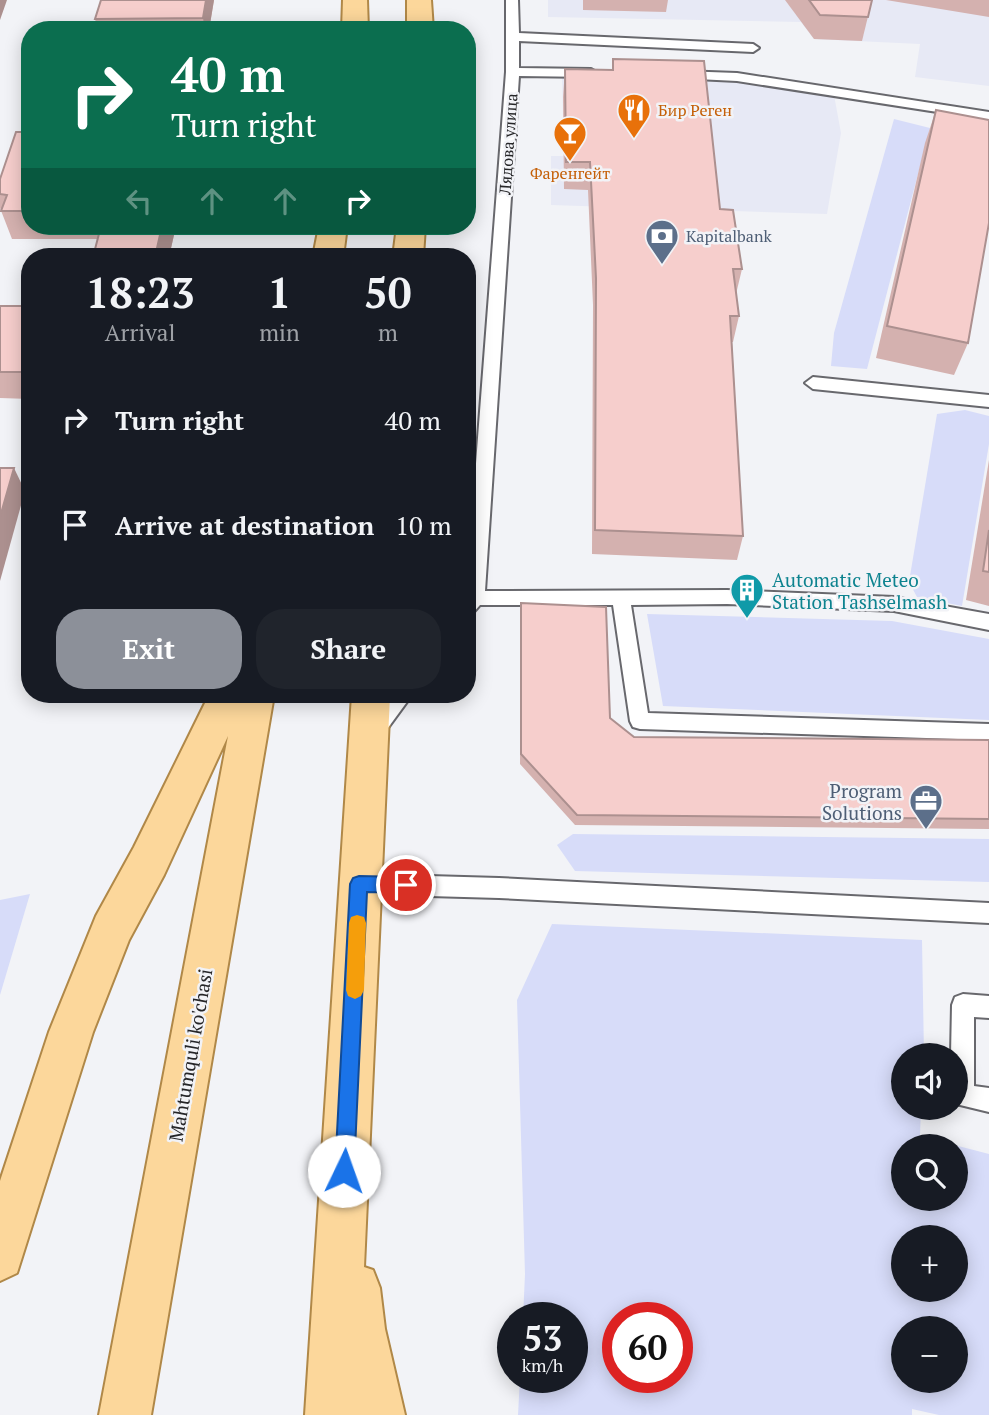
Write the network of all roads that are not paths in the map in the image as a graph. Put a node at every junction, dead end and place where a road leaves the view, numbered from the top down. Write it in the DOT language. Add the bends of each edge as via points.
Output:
graph roads {
  1 [pos="355,0"];
  2 [pos="419,0"];
  3 [pos="512,0"];
  4 [pos="355,21"];
  5 [pos="420,21"];
  6 [pos="513,37"];
  7 [pos="753,48"];
  8 [pos="513,72"];
  9 [pos="606,74"];
  10 [pos="671,75"];
  11 [pos="989,116"];
  12 [pos="813,383"];
  13 [pos="988,398"];
  14 [pos="476,540"];
  15 [pos="621,596"];
  16 [pos="476,603"];
  17 [pos="989,622"];
  18 [pos="224,703"];
  19 [pos="254,703"];
  20 [pos="370,703"];
  21 [pos="396,703"];
  22 [pos="989,732"];
  23 [pos="368,739"];
  24 [pos="359,884"];
  25 [pos="989,913"];
  26 [pos="989,1007"];
  27 [pos="989,1100"];
  28 [pos="343,1195"];
  29 [pos="0,1256"];
  30 [pos="125,1415"];
  31 [pos="331,1415"];
  32 [pos="379,1415"];
  1 -- 4 [label="main road"];
  2 -- 5 [label="main road"];
  3 -- 6 [label="lane"];
  6 -- 7 [label="lane"];
  6 -- 8 [label="lane"];
  8 -- 9 [label="lane, Лядова улица"];
  8 -- 14 [label="lane, Лядова улица"];
  10 -- 11 [label="lane" via="737,77"];
  12 -- 13 [label="lane"];
  15 -- 16 [label="lane"];
  15 -- 17 [label="lane" via="894,604"];
  15 -- 22 [label="lane" via="640,721"];
  18 -- 29 [label="main road" via="106,943 71,1032"];
  19 -- 30 [label="main road, Mahtumquli ko'chasi"];
  20 -- 23 [label="main road"];
  21 -- 23 [label="lane"];
  23 -- 24 [label="main road"];
  24 -- 25 [label="lane"];
  24 -- 28 [label="main road"];
  26 -- 27 [label="lane" via="963,1005 962,1095"];
  28 -- 31 [label="main road"];
  28 -- 32 [label="main road" via="360,1329"];
}
